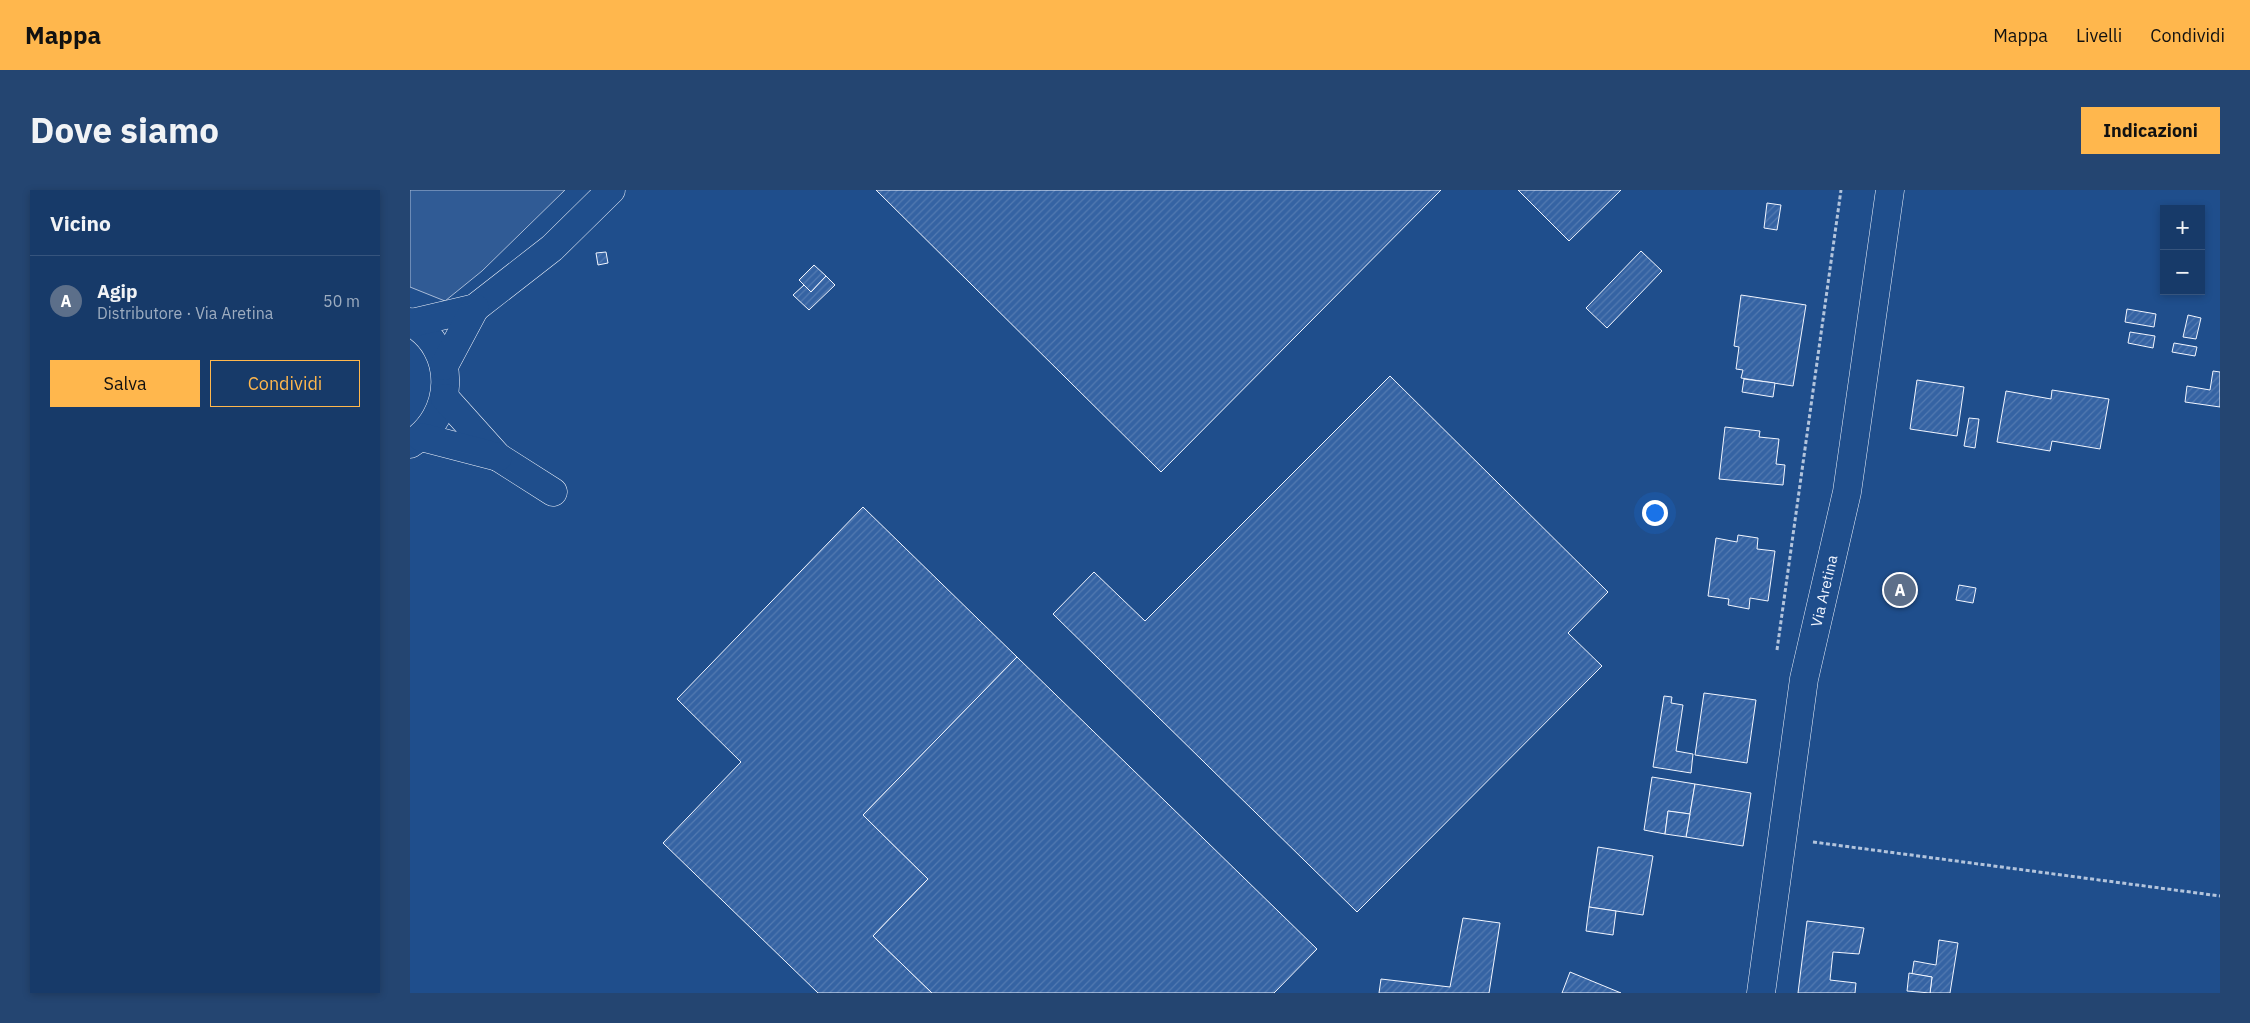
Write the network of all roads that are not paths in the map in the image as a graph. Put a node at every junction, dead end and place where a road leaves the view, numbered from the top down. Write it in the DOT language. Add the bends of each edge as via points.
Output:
graph roads {
  1 [pos="611,190"];
  2 [pos="1890,190"];
  3 [pos="475,308"];
  4 [pos="411,323"];
  5 [pos="444,366"];
  6 [pos="445,398"];
  7 [pos="416,441"];
  8 [pos="498,458"];
  9 [pos="553,492"];
  10 [pos="1761,993"];
  1 -- 3 [label="street" via="552,248"];
  2 -- 10 [label="street, Via Aretina" via="1847,492 1804,680"];
  3 -- 4 [label="street"];
  3 -- 5 [label="street"];
  4 -- 5 [label="street" via="426,335"];
  5 -- 6 [label="street"];
  6 -- 7 [label="street" via="436,420"];
  6 -- 8 [label="street"];
  7 -- 8 [label="street"];
  8 -- 9 [label="street"];
}
